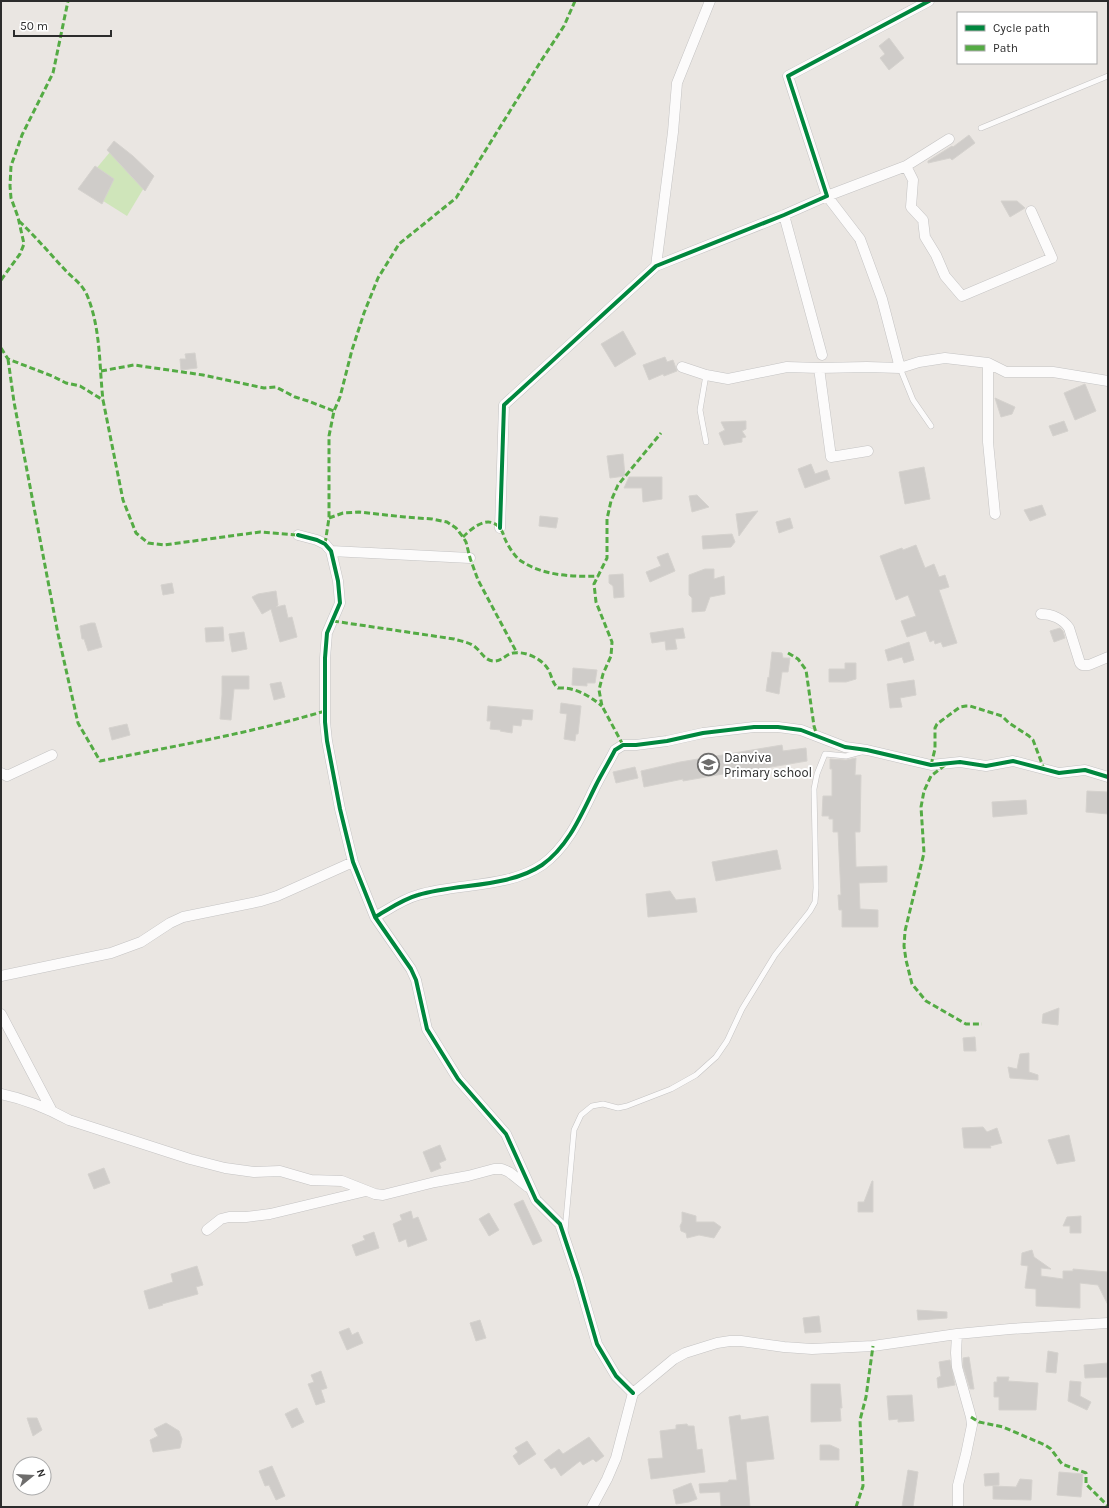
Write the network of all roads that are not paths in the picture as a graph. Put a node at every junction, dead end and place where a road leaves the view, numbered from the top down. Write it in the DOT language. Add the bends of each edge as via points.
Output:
graph roads {
  1 [pos="710,1"];
  2 [pos="929,1"];
  3 [pos="1108,76"];
  4 [pos="981,128"];
  5 [pos="949,139"];
  6 [pos="906,166"];
  7 [pos="827,196"];
  8 [pos="1031,211"];
  9 [pos="784,215"];
  10 [pos="656,266"];
  11 [pos="822,355"];
  12 [pos="988,363"];
  13 [pos="682,367"];
  14 [pos="819,368"];
  15 [pos="900,368"];
  16 [pos="706,375"];
  17 [pos="1108,381"];
  18 [pos="931,426"];
  19 [pos="706,442"];
  20 [pos="868,451"];
  21 [pos="995,514"];
  22 [pos="500,528"];
  23 [pos="298,535"];
  24 [pos="331,550"];
  25 [pos="470,558"];
  26 [pos="1040,614"];
  27 [pos="1108,657"];
  28 [pos="867,750"];
  29 [pos="52,755"];
  30 [pos="1,773"];
  31 [pos="1108,777"];
  32 [pos="353,862"];
  33 [pos="375,917"];
  34 [pos="1,976"];
  35 [pos="1,1014"];
  36 [pos="1,1094"];
  37 [pos="52,1111"];
  38 [pos="530,1188"];
  39 [pos="366,1191"];
  40 [pos="207,1230"];
  41 [pos="565,1236"];
  42 [pos="1108,1323"];
  43 [pos="957,1334"];
  44 [pos="633,1393"];
  45 [pos="592,1507"];
  46 [pos="958,1507"];
  1 -- 10 [label="street" via="677,83"];
  2 -- 7 [label="street" via="788,76"];
  3 -- 4 [label="lane"];
  5 -- 6 [label="street"];
  6 -- 7 [label="street"];
  6 -- 8 [label="street" via="913,180 911,207 923,220 925,237 945,276 962,296 1052,258"];
  7 -- 9 [label="street"];
  7 -- 15 [label="street" via="860,239 882,299"];
  9 -- 10 [label="street"];
  9 -- 11 [label="street"];
  10 -- 22 [label="street" via="504,405"];
  12 -- 15 [label="street" via="945,358"];
  12 -- 17 [label="street" via="1006,372 1053,372"];
  12 -- 21 [label="street" via="988,442"];
  13 -- 16 [label="street"];
  14 -- 15 [label="street"];
  14 -- 16 [label="street" via="787,367 728,379"];
  14 -- 20 [label="street" via="831,457"];
  15 -- 18 [label="lane" via="913,400"];
  16 -- 19 [label="lane" via="700,410"];
  23 -- 24 [label="street" via="318,540"];
  24 -- 25 [label="street"];
  24 -- 32 [label="street" via="341,598 327,633 324,658 325,722 340,809"];
  26 -- 27 [label="street" via="1048,614 1066,623 1082,665 1089,665"];
  28 -- 31 [label="street" via="931,765 956,762 986,766 1013,761 1059,773 1085,770"];
  28 -- 33 [label="street" via="845,747 801,730 778,727 702,733 667,741 620,746 615,750 569,836 542,865 506,880 419,895"];
  28 -- 41 [label="lane" via="846,756 825,754 814,789 815,902 799,927 775,955 716,1057 696,1075 653,1097 618,1108 602,1104 592,1106 581,1115 574,1130"];
  29 -- 30 [label="street" via="7,776"];
  32 -- 33 [label="street"];
  32 -- 34 [label="street" via="277,896 183,917 141,942 111,953"];
  33 -- 38 [label="street" via="411,969 427,1029 458,1079 506,1134"];
  35 -- 37 [label="street"];
  36 -- 37 [label="street"];
  37 -- 39 [label="street" via="69,1120 225,1168 280,1172 311,1180 342,1181"];
  38 -- 39 [label="street" via="509,1172 494,1169 388,1195"];
  38 -- 41 [label="street" via="536,1200 557,1220"];
  39 -- 40 [label="street" via="270,1214 229,1217 221,1219"];
  41 -- 44 [label="street" via="597,1344 616,1376"];
  42 -- 43 [label="street"];
  43 -- 44 [label="street" via="873,1346 812,1349 741,1341 717,1343 674,1359"];
  43 -- 46 [label="street" via="957,1367 972,1421 958,1485"];
  44 -- 45 [label="street" via="616,1458"];
}
